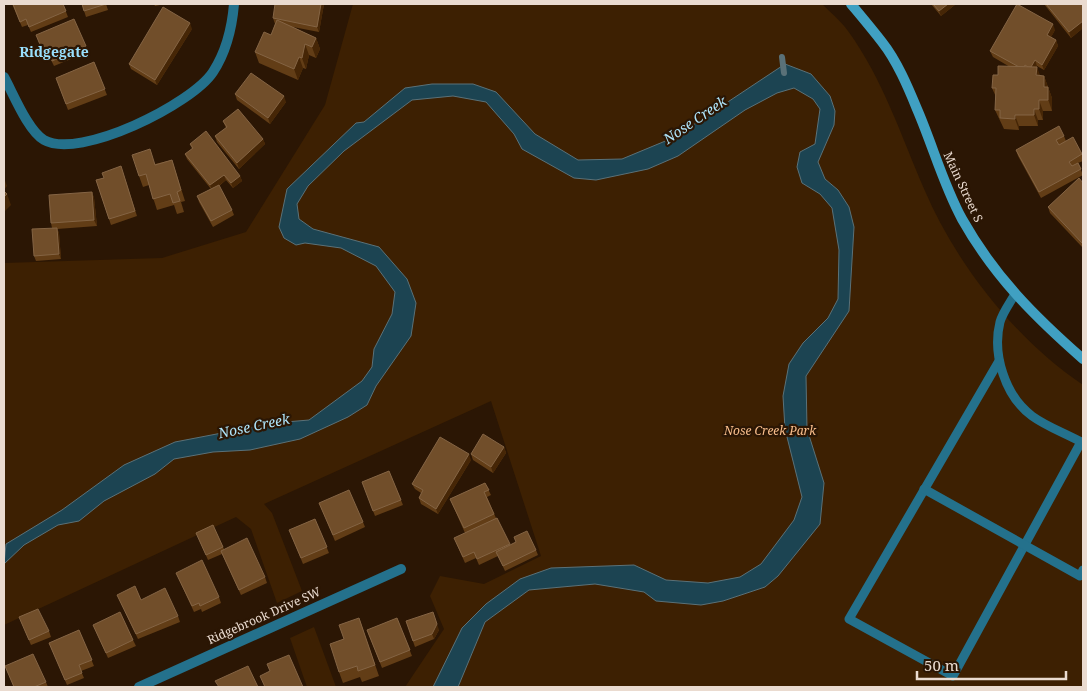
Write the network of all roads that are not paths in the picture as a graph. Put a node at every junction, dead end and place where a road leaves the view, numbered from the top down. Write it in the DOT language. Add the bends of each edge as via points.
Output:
graph roads {
  1 [pos="234,4"];
  2 [pos="850,4"];
  3 [pos="4,77"];
  4 [pos="1015,294"];
  5 [pos="1083,359"];
  6 [pos="999,361"];
  7 [pos="1082,443"];
  8 [pos="924,489"];
  9 [pos="1024,545"];
  10 [pos="401,569"];
  11 [pos="1083,570"];
  12 [pos="143,686"];
  1 -- 3 [label="street" via="225,49 213,73 194,93 150,119 86,142 58,145 44,140 34,130"];
  2 -- 4 [label="main road, Main Street S" via="883,43 917,109 961,217 979,248"];
  4 -- 5 [label="main road, Main Street S" via="1040,322"];
  4 -- 6 [label="lane" via="1000,321"];
  6 -- 7 [label="lane" via="1016,401 1032,416"];
  6 -- 8 [label="lane"];
  7 -- 9 [label="lane"];
  8 -- 9 [label="lane"];
  8 -- 9 [label="lane" via="849,619 953,676"];
  9 -- 11 [label="lane" via="1080,576"];
  10 -- 12 [label="street, Ridgebrook Drive SW"];
}
